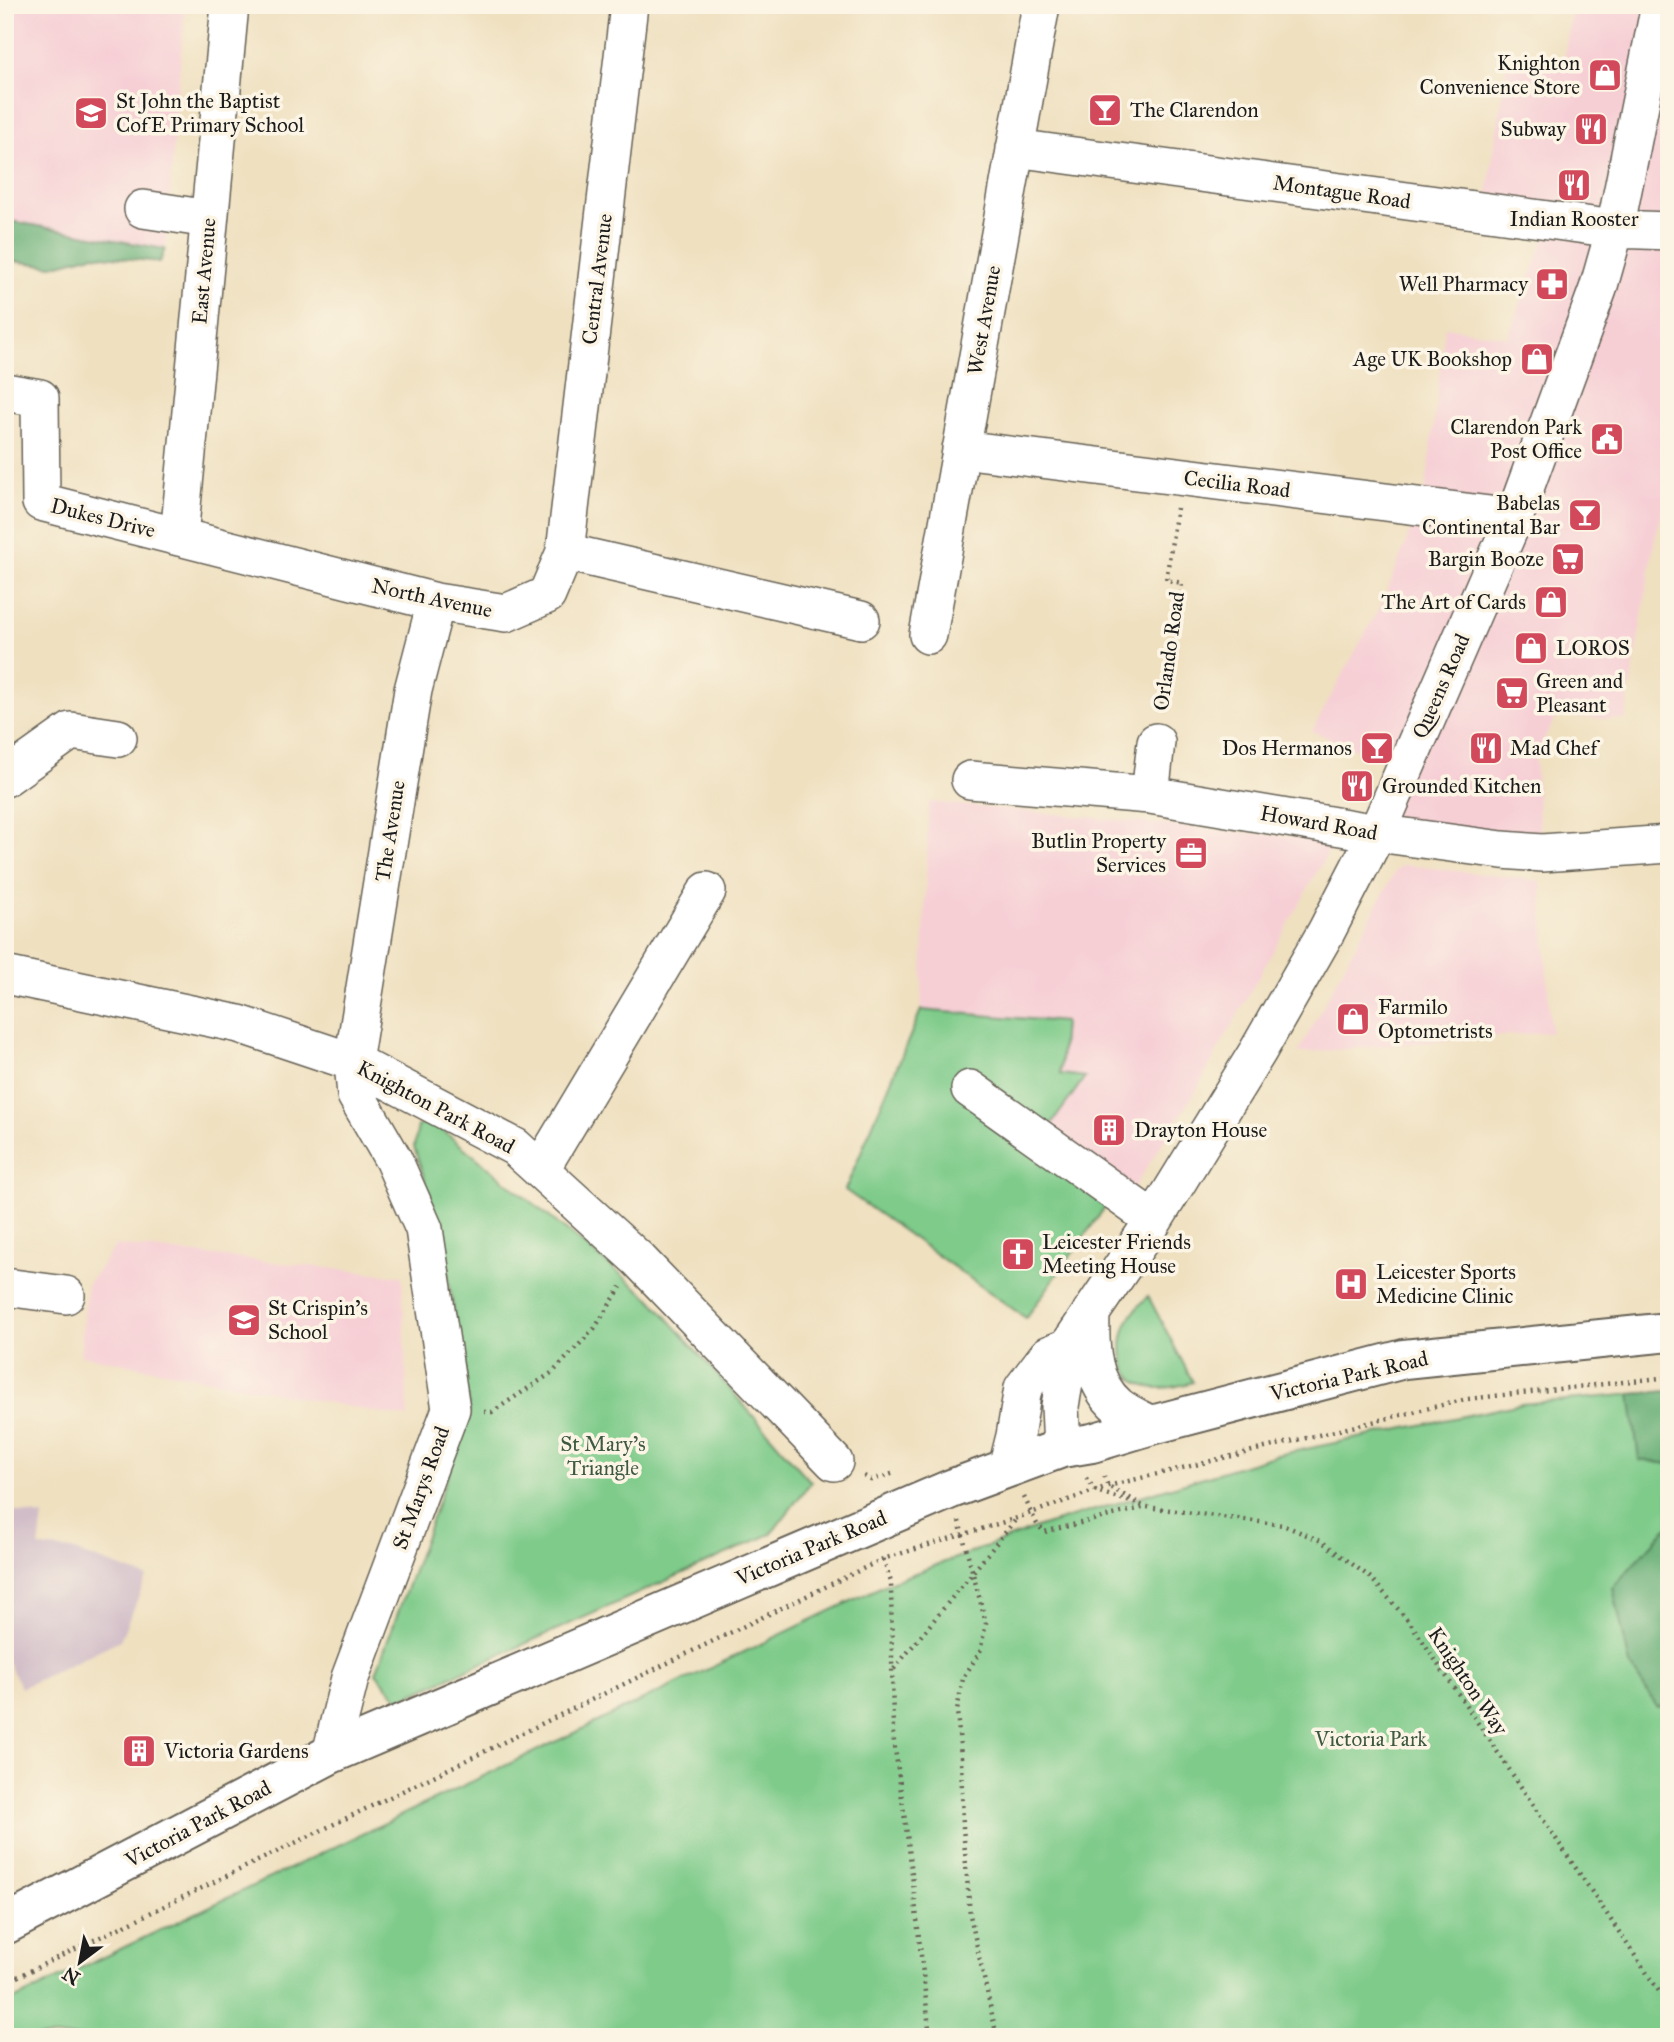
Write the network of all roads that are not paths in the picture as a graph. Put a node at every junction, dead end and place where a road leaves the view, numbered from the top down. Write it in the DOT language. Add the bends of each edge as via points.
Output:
graph roads {
  1 [pos="230,5"];
  2 [pos="629,5"];
  3 [pos="1041,5"];
  4 [pos="1660,5"];
  5 [pos="1015,148"];
  6 [pos="143,209"];
  7 [pos="209,219"];
  8 [pos="1615,229"];
  9 [pos="1669,231"];
  10 [pos="5,392"];
  11 [pos="961,449"];
  12 [pos="1514,518"];
  13 [pos="179,537"];
  14 [pos="565,552"];
  15 [pos="436,602"];
  16 [pos="861,620"];
  17 [pos="928,635"];
  18 [pos="118,738"];
  19 [pos="1156,743"];
  20 [pos="5,778"];
  21 [pos="970,780"];
  22 [pos="1150,794"];
  23 [pos="1377,833"];
  24 [pos="1669,844"];
  25 [pos="707,891"];
  26 [pos="5,975"];
  27 [pos="354,1062"];
  28 [pos="970,1089"];
  29 [pos="540,1170"];
  30 [pos="1154,1220"];
  31 [pos="5,1287"];
  32 [pos="66,1295"];
  33 [pos="1091,1311"];
  34 [pos="1669,1332"];
  35 [pos="1068,1347"];
  36 [pos="1152,1425"];
  37 [pos="1062,1448"];
  38 [pos="834,1462"];
  39 [pos="1007,1468"];
  40 [pos="331,1754"];
  41 [pos="5,1925"];
  1 -- 7 [label="street, East Avenue"];
  2 -- 14 [label="street, Central Avenue"];
  3 -- 5 [label="street, West Avenue"];
  4 -- 8 [label="street, Queens Road"];
  5 -- 8 [label="street, Montague Road"];
  5 -- 11 [label="street, West Avenue"];
  6 -- 7 [label="street"];
  7 -- 13 [label="street, East Avenue"];
  8 -- 9 [label="street, Montague Road"];
  8 -- 12 [label="street, Queens Road" via="1598,289"];
  10 -- 13 [label="street, Dukes Drive" via="40,398 41,502"];
  11 -- 12 [label="street, Cecilia Road"];
  11 -- 17 [label="street, West Avenue"];
  12 -- 23 [label="street, Queens Road"];
  13 -- 15 [label="street, North Avenue"];
  14 -- 15 [label="street, North Avenue" via="547,595 506,613"];
  14 -- 16 [label="street"];
  15 -- 27 [label="street, The Avenue" via="413,690"];
  18 -- 20 [label="street" via="71,731"];
  19 -- 22 [label="street"];
  21 -- 22 [label="street, Howard Road"];
  22 -- 23 [label="street, Howard Road"];
  23 -- 24 [label="street, Howard Road" via="1542,853"];
  23 -- 30 [label="street, Queens Road" via="1258,1051"];
  25 -- 29 [label="street"];
  26 -- 27 [label="street, Knighton Park Road" via="239,1024"];
  27 -- 29 [label="street, Knighton Park Road" via="515,1147"];
  27 -- 40 [label="street, St Marys Road" via="356,1095 393,1159 424,1229 451,1409 350,1678"];
  28 -- 30 [label="street"];
  29 -- 38 [label="street, Knighton Park Road" via="638,1259"];
  30 -- 33 [label="street, Queens Road"];
  31 -- 32 [label="street"];
  33 -- 35 [label="street, Queens Road"];
  33 -- 36 [label="street" via="1092,1360 1099,1380 1117,1405"];
  34 -- 36 [label="main road, Victoria Park Road" via="1404,1359"];
  35 -- 37 [label="street, Queens Road" via="1060,1406"];
  35 -- 39 [label="street, Queens Road" via="1048,1355 1023,1388"];
  36 -- 37 [label="main road, Victoria Park Road"];
  37 -- 39 [label="main road, Victoria Park Road"];
  39 -- 40 [label="main road, Victoria Park Road"];
  40 -- 41 [label="main road, Victoria Park Road"];
}
